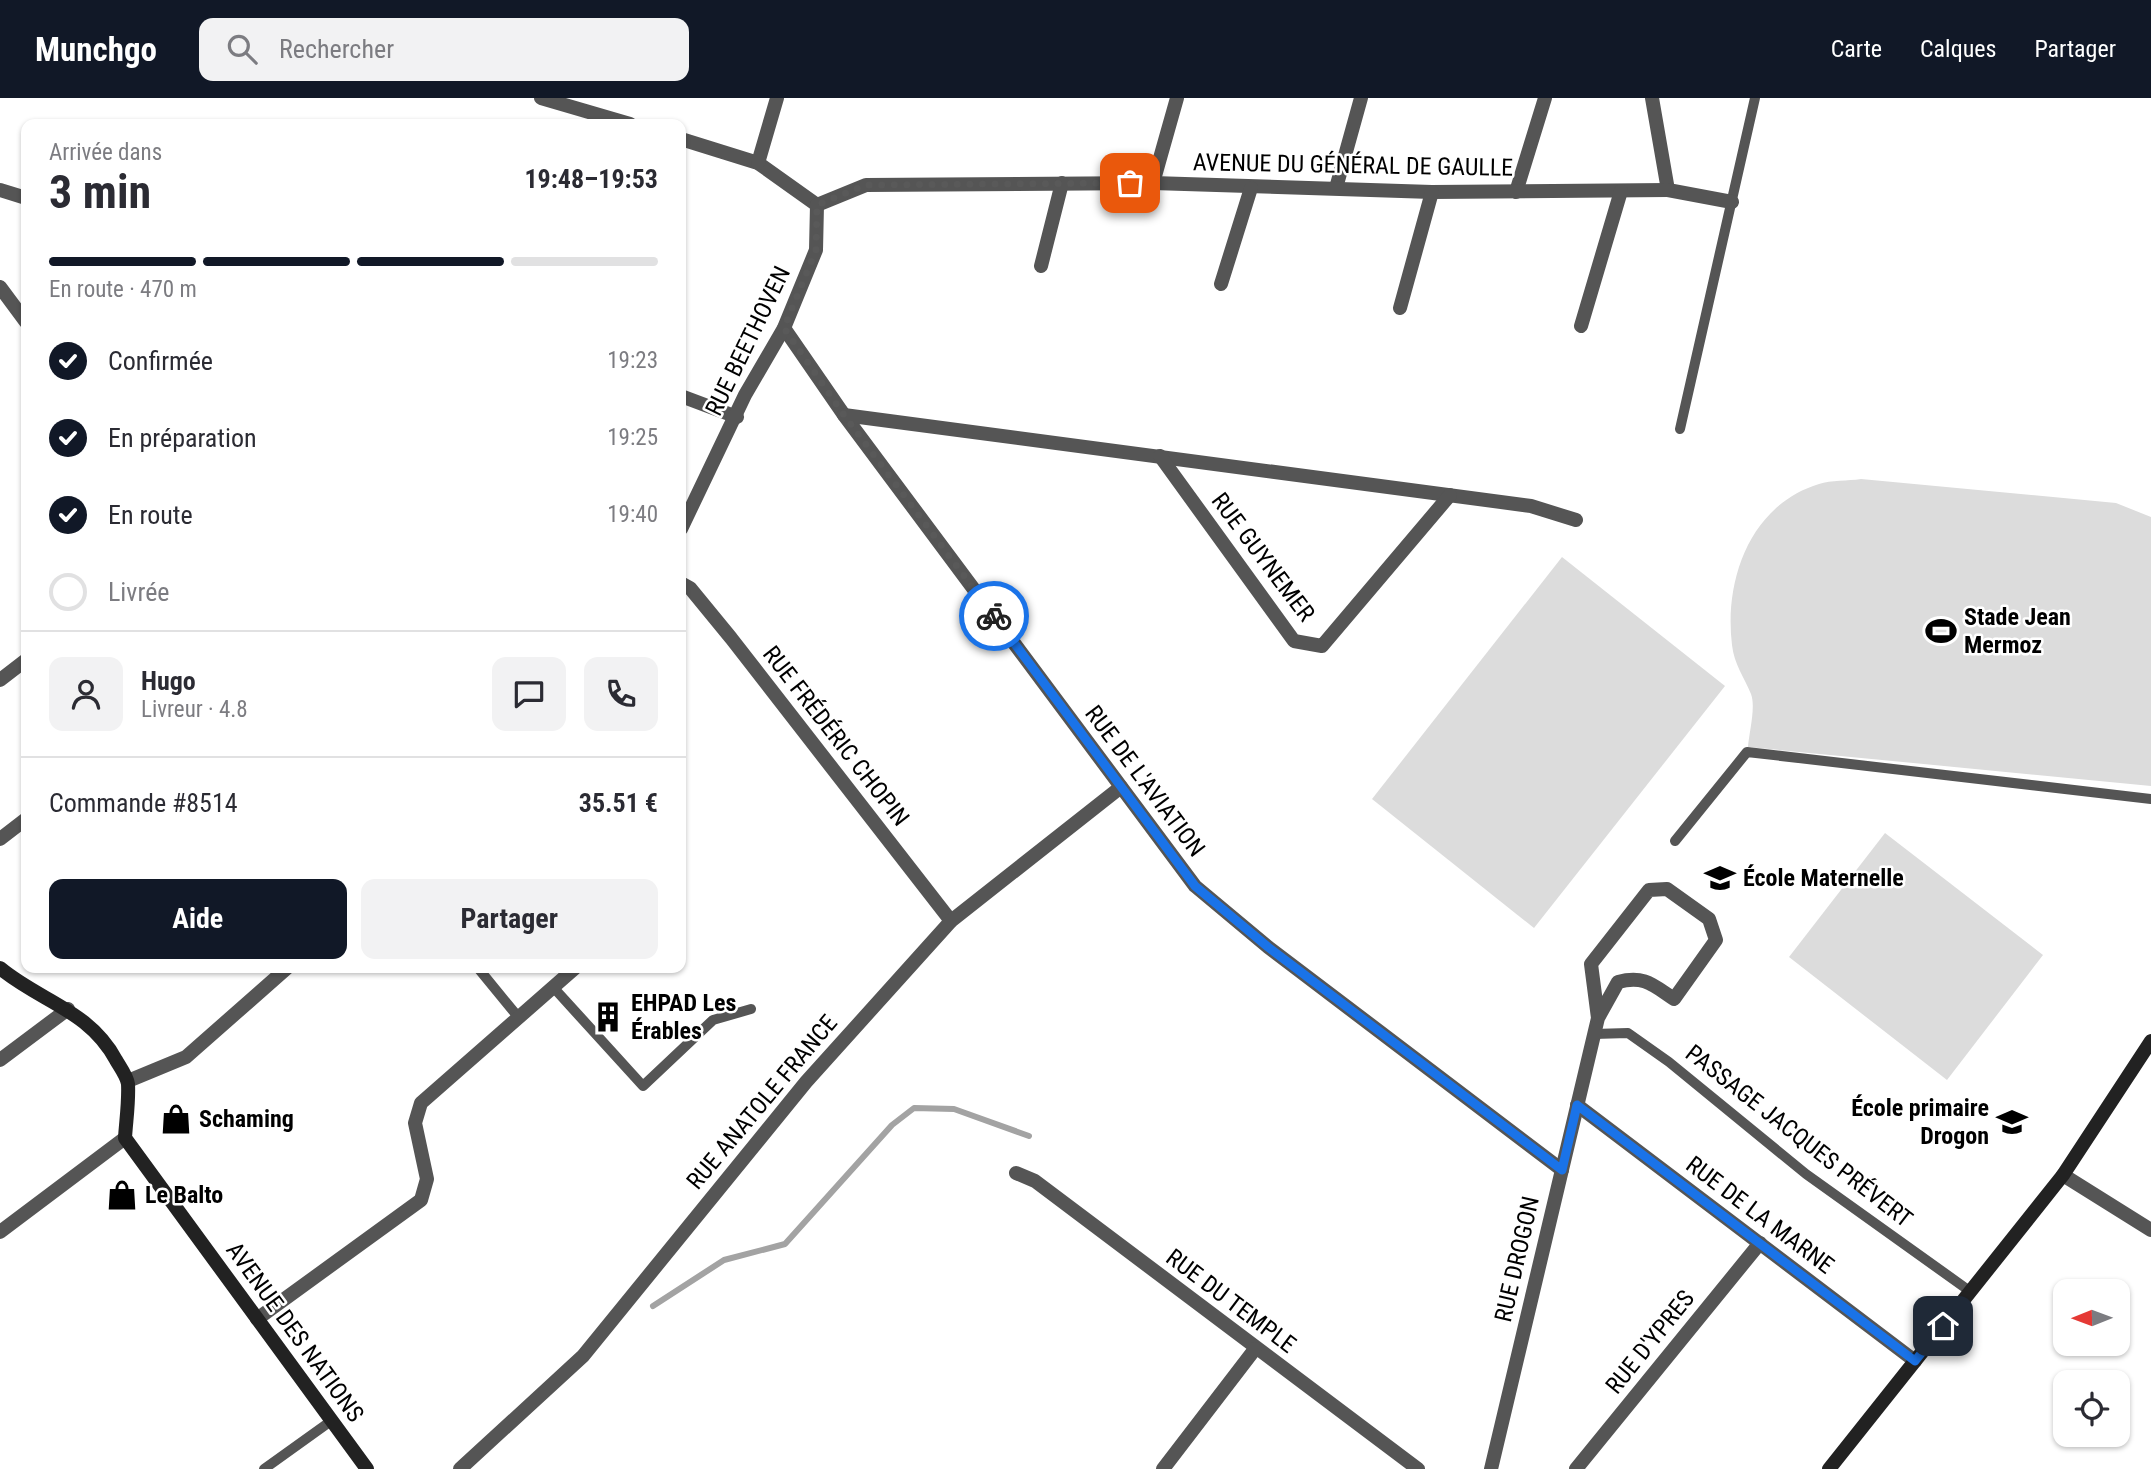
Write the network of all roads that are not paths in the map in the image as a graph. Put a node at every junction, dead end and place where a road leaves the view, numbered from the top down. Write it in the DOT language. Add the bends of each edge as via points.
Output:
graph roads {
  1 [pos="541,98"];
  2 [pos="777,98"];
  3 [pos="1177,98"];
  4 [pos="1361,98"];
  5 [pos="1545,98"];
  6 [pos="1652,98"];
  7 [pos="1755,98"];
  8 [pos="613,119"];
  9 [pos="686,141"];
  10 [pos="758,163"];
  11 [pos="1062,183"];
  12 [pos="1153,183"];
  13 [pos="1251,188"];
  14 [pos="1336,188"];
  15 [pos="0,190"];
  16 [pos="1668,190"];
  17 [pos="1621,191"];
  18 [pos="1433,192"];
  19 [pos="1516,192"];
  20 [pos="21,196"];
  21 [pos="1732,202"];
  22 [pos="817,205"];
  23 [pos="1041,265"];
  24 [pos="1221,284"];
  25 [pos="0,288"];
  26 [pos="1400,308"];
  27 [pos="21,315"];
  28 [pos="1581,326"];
  29 [pos="784,328"];
  30 [pos="686,398"];
  31 [pos="844,415"];
  32 [pos="737,417"];
  33 [pos="1680,429"];
  34 [pos="1160,456"];
  35 [pos="1450,495"];
  36 [pos="686,519"];
  37 [pos="1576,520"];
  38 [pos="686,586"];
  39 [pos="21,664"];
  40 [pos="0,680"];
  41 [pos="1121,787"];
  42 [pos="2151,799"];
  43 [pos="21,823"];
  44 [pos="0,839"];
  45 [pos="1675,841"];
  46 [pos="951,921"];
  47 [pos="0,968"];
  48 [pos="281,973"];
  49 [pos="482,973"];
  50 [pos="569,973"];
  51 [pos="554,987"];
  52 [pos="68,1009"];
  53 [pos="751,1009"];
  54 [pos="519,1018"];
  55 [pos="1598,1018"];
  56 [pos="1594,1034"];
  57 [pos="2151,1041"];
  58 [pos="0,1060"];
  59 [pos="128,1081"];
  60 [pos="1577,1105"];
  61 [pos="125,1138"];
  62 [pos="1562,1170"];
  63 [pos="1016,1173"];
  64 [pos="2063,1175"];
  65 [pos="2151,1230"];
  66 [pos="0,1231"];
  67 [pos="1760,1243"];
  68 [pos="1970,1292"];
  69 [pos="257,1319"];
  70 [pos="1255,1349"];
  71 [pos="1915,1361"];
  72 [pos="331,1421"];
  73 [pos="264,1469"];
  74 [pos="367,1469"];
  75 [pos="460,1469"];
  76 [pos="1163,1469"];
  77 [pos="1418,1469"];
  78 [pos="1491,1469"];
  79 [pos="1576,1469"];
  80 [pos="1829,1469"];
  1 -- 8 [label="street"];
  2 -- 10 [label="street"];
  3 -- 12 [label="street"];
  4 -- 14 [label="street"];
  5 -- 19 [label="street"];
  6 -- 16 [label="street"];
  7 -- 21 [label="lane"];
  9 -- 10 [label="street"];
  10 -- 22 [label="street"];
  11 -- 12 [label="street, AVENUE DU GÉNÉRAL DE GAULLE"];
  11 -- 22 [label="street, AVENUE DU GÉNÉRAL DE GAULLE" via="866,185"];
  11 -- 23 [label="street"];
  12 -- 13 [label="street, AVENUE DU GÉNÉRAL DE GAULLE"];
  13 -- 14 [label="street, AVENUE DU GÉNÉRAL DE GAULLE"];
  13 -- 24 [label="street"];
  14 -- 18 [label="street, AVENUE DU GÉNÉRAL DE GAULLE"];
  15 -- 20 [label="street"];
  16 -- 17 [label="street, AVENUE DU GÉNÉRAL DE GAULLE"];
  16 -- 21 [label="street, AVENUE DU GÉNÉRAL DE GAULLE"];
  17 -- 19 [label="street, AVENUE DU GÉNÉRAL DE GAULLE"];
  17 -- 28 [label="street"];
  18 -- 19 [label="street, AVENUE DU GÉNÉRAL DE GAULLE"];
  18 -- 26 [label="street"];
  21 -- 33 [label="lane"];
  22 -- 29 [label="street, RUE BEETHOVEN" via="816,250"];
  25 -- 27 [label="street"];
  29 -- 31 [label="street, RUE DE L'AVIATION"];
  29 -- 32 [label="street, RUE BEETHOVEN"];
  30 -- 32 [label="street"];
  31 -- 34 [label="street, RUE GUYNEMER"];
  31 -- 41 [label="street, RUE DE L'AVIATION"];
  32 -- 36 [label="street, RUE BEETHOVEN"];
  34 -- 35 [label="street, RUE GUYNEMER"];
  34 -- 35 [label="street, RUE GUYNEMER" via="1294,641 1322,646"];
  35 -- 37 [label="street, RUE GUYNEMER" via="1531,506"];
  38 -- 46 [label="street, RUE FRÉDÉRIC CHOPIN"];
  39 -- 40 [label="street"];
  41 -- 46 [label="street, RUE ANATOLE FRANCE"];
  41 -- 62 [label="street, RUE DE L'AVIATION" via="1195,886 1268,947"];
  42 -- 45 [label="lane" via="1747,752"];
  43 -- 44 [label="street"];
  46 -- 75 [label="street, RUE ANATOLE FRANCE" via="806,1082 583,1356"];
  47 -- 52 [label="main road" via="22,986"];
  48 -- 59 [label="street" via="186,1057"];
  49 -- 54 [label="lane"];
  50 -- 51 [label="street"];
  51 -- 53 [label="lane" via="643,1086 713,1020"];
  51 -- 54 [label="street"];
  52 -- 58 [label="street"];
  52 -- 59 [label="main road" via="96,1031"];
  54 -- 69 [label="street" via="421,1104 415,1123 427,1179 421,1200"];
  55 -- 55 [label="street, RUE DROGON" via="1618,982 1634,977 1674,999 1716,940 1709,919 1667,889 1649,890 1591,964"];
  55 -- 56 [label="street, RUE DROGON"];
  56 -- 60 [label="street, RUE DROGON"];
  56 -- 68 [label="lane, PASSAGE JACQUES PRÉVERT" via="1628,1033 1806,1174"];
  57 -- 64 [label="main road"];
  59 -- 61 [label="main road"];
  60 -- 62 [label="street, RUE DROGON"];
  60 -- 67 [label="street, RUE DE LA MARNE"];
  61 -- 66 [label="street"];
  61 -- 69 [label="main road, AVENUE DES NATIONS"];
  62 -- 78 [label="street, RUE DROGON"];
  63 -- 70 [label="street, RUE DU TEMPLE" via="1035,1181"];
  64 -- 65 [label="street"];
  64 -- 68 [label="main road"];
  67 -- 71 [label="street, RUE DE LA MARNE"];
  67 -- 79 [label="street, RUE D'YPRES"];
  68 -- 71 [label="main road"];
  69 -- 72 [label="main road, AVENUE DES NATIONS"];
  70 -- 76 [label="street"];
  70 -- 77 [label="street, RUE DU TEMPLE"];
  71 -- 80 [label="main road"];
  72 -- 73 [label="lane"];
  72 -- 74 [label="main road, AVENUE DES NATIONS"];
}
